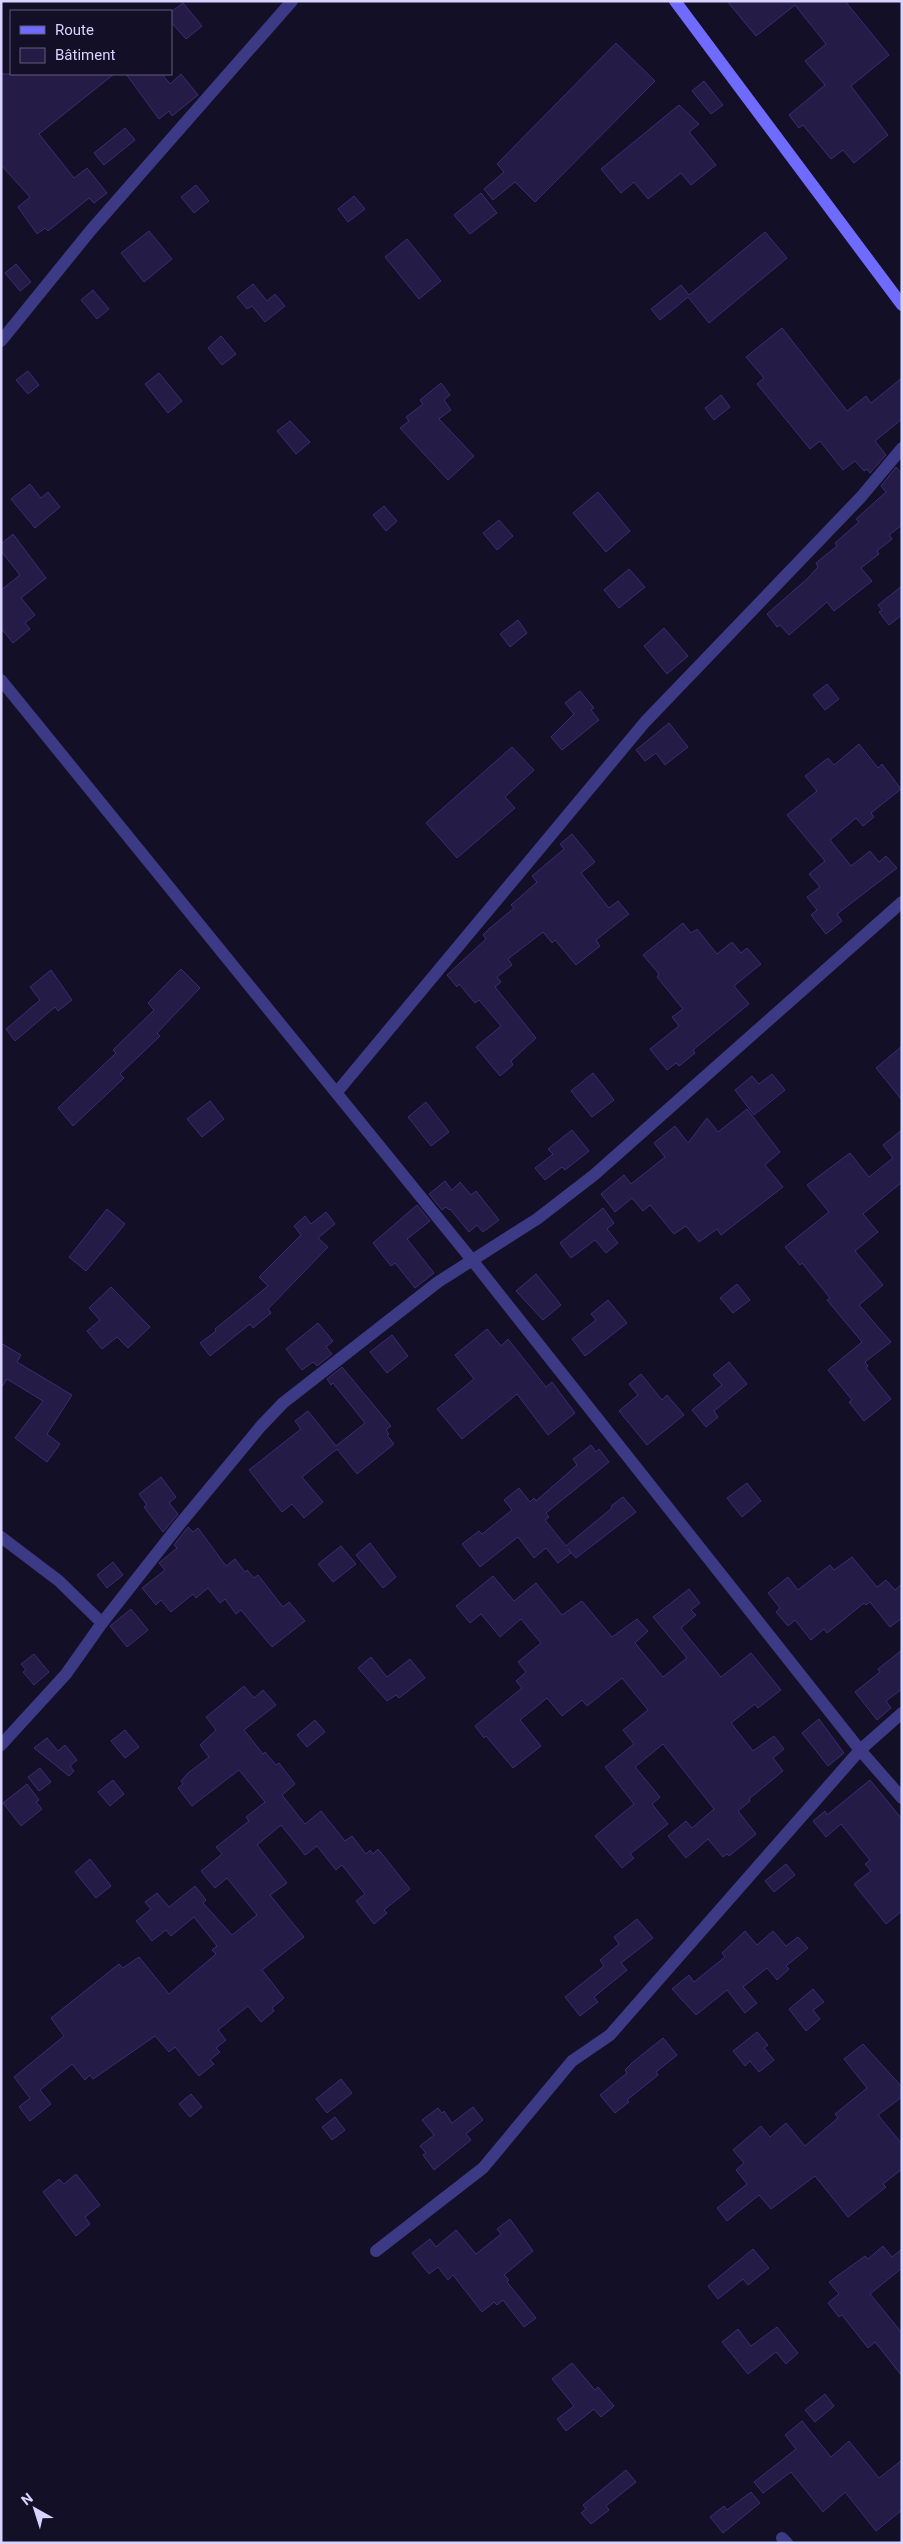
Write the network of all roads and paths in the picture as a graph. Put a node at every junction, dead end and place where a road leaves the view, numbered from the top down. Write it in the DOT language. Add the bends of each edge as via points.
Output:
graph roads {
  1 [pos="292,1"];
  2 [pos="675,1"];
  3 [pos="902,305"];
  4 [pos="1,342"];
  5 [pos="902,448"];
  6 [pos="1,680"];
  7 [pos="902,902"];
  8 [pos="337,1092"];
  9 [pos="472,1260"];
  10 [pos="1,1537"];
  11 [pos="102,1623"];
  12 [pos="902,1713"];
  13 [pos="1,1745"];
  14 [pos="860,1750"];
  15 [pos="902,1798"];
  16 [pos="376,2251"];
  1 -- 4 [label="street" via="91,230"];
  2 -- 3 [label="main road"];
  5 -- 8 [label="street" via="861,497 647,719"];
  6 -- 8 [label="street"];
  7 -- 9 [label="street" via="594,1174 537,1219"];
  8 -- 9 [label="street"];
  9 -- 11 [label="street" via="380,1326 274,1412"];
  9 -- 14 [label="street"];
  10 -- 11 [label="street" via="59,1581"];
  11 -- 13 [label="street" via="66,1674"];
  12 -- 14 [label="street"];
  14 -- 15 [label="street"];
  14 -- 16 [label="street" via="610,2036 574,2059 486,2165"];
}
